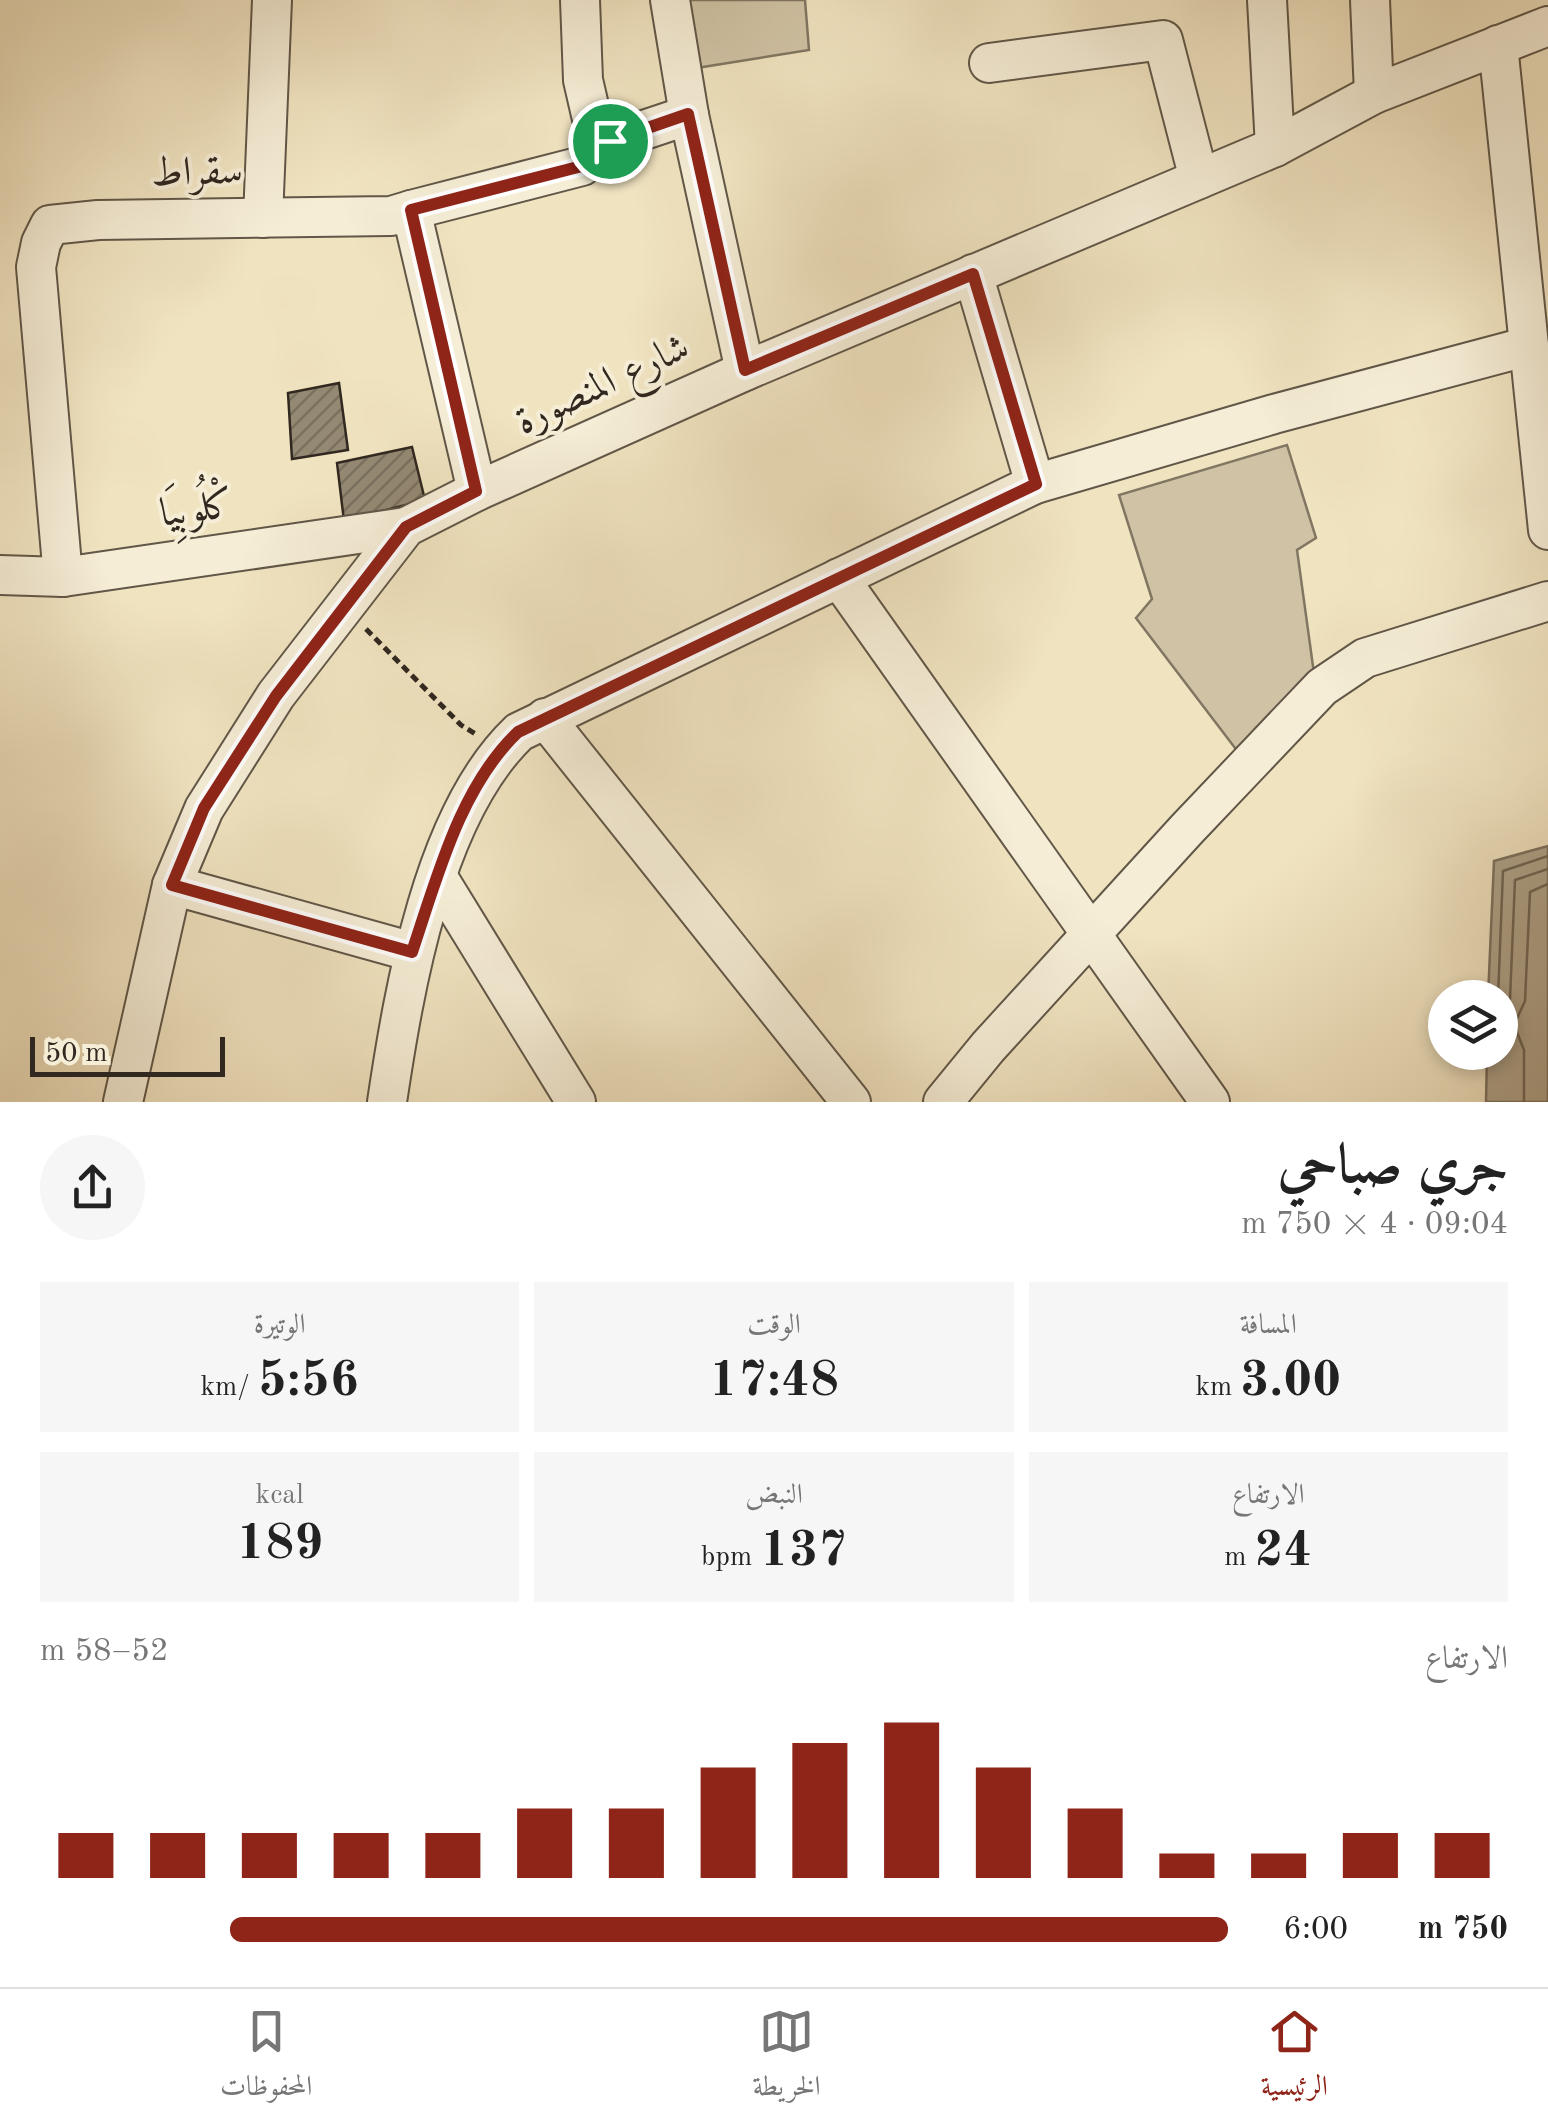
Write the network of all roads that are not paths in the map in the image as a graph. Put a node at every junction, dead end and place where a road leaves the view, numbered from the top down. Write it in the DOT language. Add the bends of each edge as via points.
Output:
graph roads {
  1 [pos="272,0"];
  2 [pos="580,0"];
  3 [pos="670,0"];
  4 [pos="1266,0"];
  5 [pos="1370,0"];
  6 [pos="1523,26"];
  7 [pos="989,63"];
  8 [pos="1374,94"];
  9 [pos="688,114"];
  10 [pos="610,141"];
  11 [pos="1274,147"];
  12 [pos="1199,178"];
  13 [pos="411,210"];
  14 [pos="263,218"];
  15 [pos="973,274"];
  16 [pos="1535,277"];
  17 [pos="1529,346"];
  18 [pos="745,370"];
  19 [pos="1036,484"];
  20 [pos="476,491"];
  21 [pos="406,527"];
  22 [pos="1548,530"];
  23 [pos="0,575"];
  24 [pos="63,576"];
  25 [pos="838,578"];
  26 [pos="1548,601"];
  27 [pos="545,718"];
  28 [pos="437,876"];
  29 [pos="172,885"];
  30 [pos="1090,937"];
  31 [pos="412,952"];
  32 [pos="122,1102"];
  33 [pos="387,1102"];
  34 [pos="576,1102"];
  35 [pos="852,1102"];
  36 [pos="942,1102"];
  37 [pos="1210,1102"];
  1 -- 14 [label="street"];
  2 -- 10 [label="street" via="583,80 592,119"];
  3 -- 9 [label="street"];
  4 -- 11 [label="street"];
  5 -- 8 [label="street"];
  6 -- 8 [label="street, شارع المنصورة"];
  6 -- 16 [label="street"];
  7 -- 12 [label="street" via="1163,40"];
  8 -- 11 [label="street, شارع المنصورة"];
  9 -- 10 [label="street, سقراط"];
  9 -- 18 [label="street"];
  10 -- 13 [label="street, سقراط" via="582,166"];
  11 -- 12 [label="street, شارع المنصورة"];
  12 -- 15 [label="street, شارع المنصورة"];
  13 -- 14 [label="street, سقراط"];
  13 -- 20 [label="street"];
  14 -- 24 [label="street, سقراط" via="50,225 36,267"];
  15 -- 18 [label="street, شارع المنصورة"];
  15 -- 19 [label="street"];
  16 -- 17 [label="street"];
  17 -- 19 [label="street"];
  17 -- 22 [label="street"];
  18 -- 20 [label="street, شارع المنصورة"];
  19 -- 25 [label="street"];
  20 -- 21 [label="street, شارع المنصورة"];
  21 -- 24 [label="street, كْلُوبِيَا"];
  21 -- 29 [label="street, شارع المنصورة" via="276,696 204,808"];
  23 -- 24 [label="street, كْلُوبِيَا"];
  25 -- 27 [label="street"];
  25 -- 30 [label="street"];
  26 -- 30 [label="street" via="1365,658 1322,686"];
  27 -- 28 [label="street" via="501,751 460,820"];
  27 -- 35 [label="street"];
  28 -- 31 [label="street"];
  28 -- 34 [label="street"];
  29 -- 31 [label="street"];
  29 -- 32 [label="street, شارع المنصورة"];
  30 -- 36 [label="street"];
  30 -- 37 [label="street"];
  31 -- 33 [label="street"];
}
